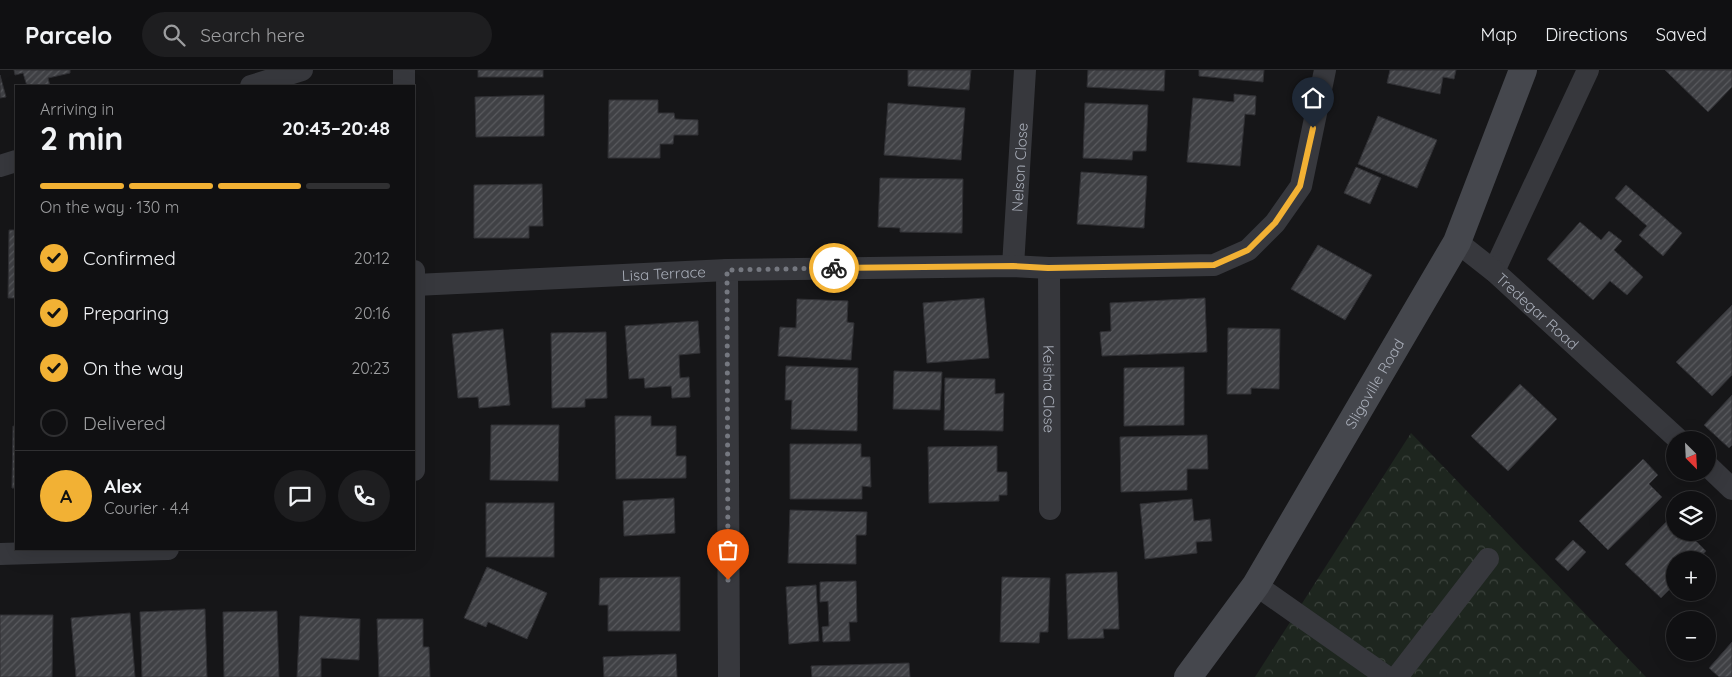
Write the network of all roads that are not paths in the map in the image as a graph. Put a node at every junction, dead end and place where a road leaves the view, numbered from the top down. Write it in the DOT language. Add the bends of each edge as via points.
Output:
graph roads {
  1 [pos="302,70"];
  2 [pos="404,70"];
  3 [pos="1026,70"];
  4 [pos="1325,70"];
  5 [pos="1523,70"];
  6 [pos="1588,70"];
  7 [pos="254,85"];
  8 [pos="404,85"];
  9 [pos="15,161"];
  10 [pos="0,166"];
  11 [pos="1457,242"];
  12 [pos="1013,266"];
  13 [pos="1048,268"];
  14 [pos="727,270"];
  15 [pos="1494,271"];
  16 [pos="415,278"];
  17 [pos="1669,431"];
  18 [pos="1716,474"];
  19 [pos="1732,489"];
  20 [pos="1050,509"];
  21 [pos="134,550"];
  22 [pos="0,554"];
  23 [pos="1488,559"];
  24 [pos="1256,585"];
  25 [pos="729,677"];
  26 [pos="1188,677"];
  27 [pos="1388,677"];
  28 [pos="1397,677"];
  1 -- 7 [label="street"];
  2 -- 8 [label="street"];
  3 -- 12 [label="street, Nelson Close"];
  4 -- 13 [label="street, Lisa Terrace" via="1300,186 1275,223 1248,250 1214,265"];
  5 -- 11 [label="street, Sligoville Road"];
  6 -- 15 [label="street, Tredegar Road"];
  9 -- 10 [label="street"];
  11 -- 15 [label="street"];
  11 -- 24 [label="street, Sligoville Road"];
  12 -- 13 [label="street, Lisa Terrace"];
  12 -- 14 [label="street, Lisa Terrace"];
  13 -- 20 [label="street, Keisha Close"];
  14 -- 16 [label="street, Lisa Terrace"];
  14 -- 25 [label="street"];
  15 -- 17 [label="street, Tredegar Road"];
  18 -- 19 [label="street"];
  21 -- 22 [label="street"];
  23 -- 28 [label="street"];
  24 -- 26 [label="street, Sligoville Road"];
  24 -- 27 [label="street"];
}
